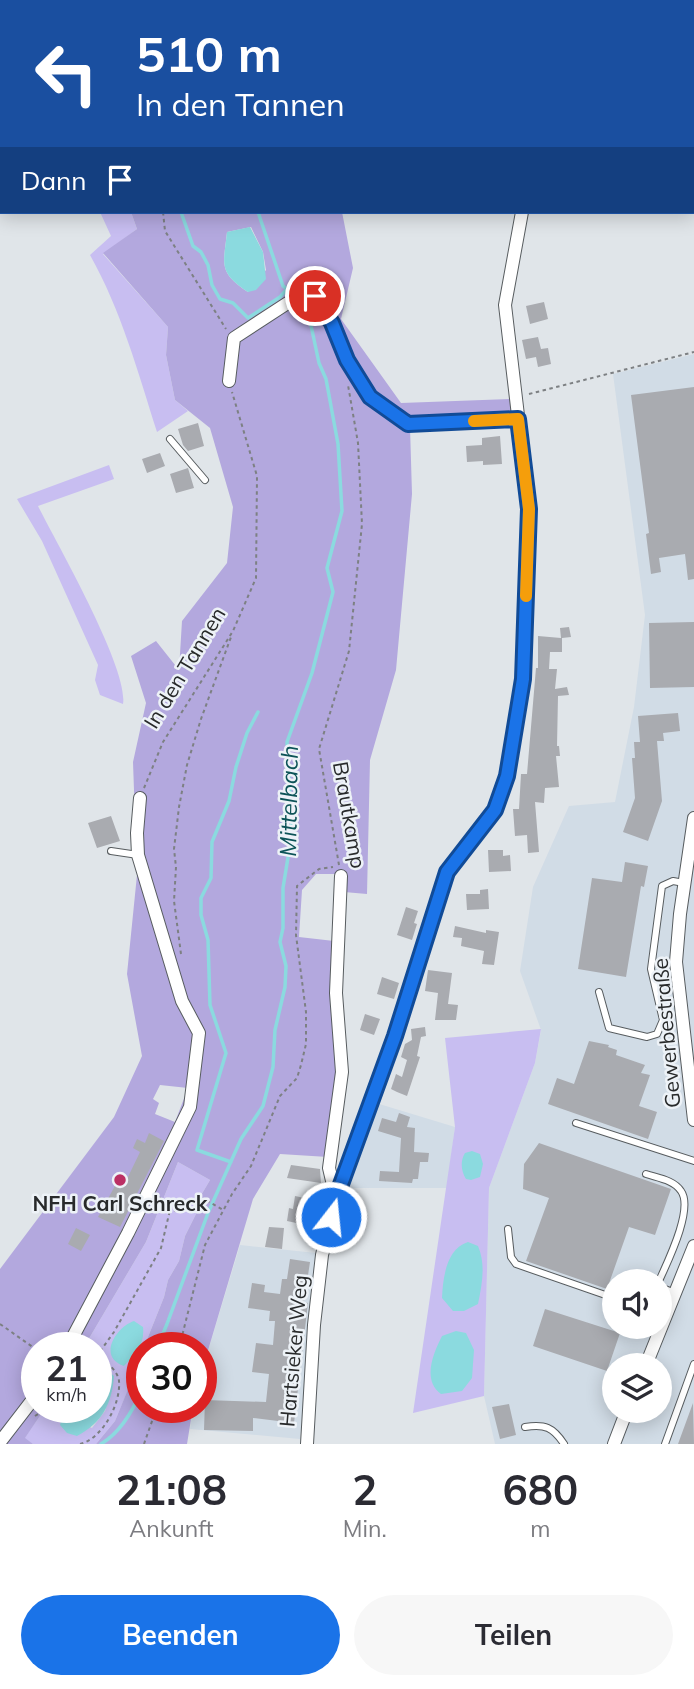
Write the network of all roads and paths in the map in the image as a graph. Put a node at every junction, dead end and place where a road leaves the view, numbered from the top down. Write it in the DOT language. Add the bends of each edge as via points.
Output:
graph roads {
  1 [pos="163,214"];
  2 [pos="522,214"];
  3 [pos="234,338"];
  4 [pos="694,352"];
  5 [pos="347,380"];
  6 [pos="229,381"];
  7 [pos="522,396"];
  8 [pos="518,419"];
  9 [pos="170,439"];
  10 [pos="205,480"];
  11 [pos="233,631"];
  12 [pos="140,798"];
  13 [pos="694,818"];
  14 [pos="111,851"];
  15 [pos="138,855"];
  16 [pos="340,872"];
  17 [pos="684,883"];
  18 [pos="181,964"];
  19 [pos="599,992"];
  20 [pos="690,1049"];
  21 [pos="694,1120"];
  22 [pos="576,1123"];
  23 [pos="694,1161"];
  24 [pos="646,1174"];
  25 [pos="155,1190"];
  26 [pos="336,1198"];
  27 [pos="170,1210"];
  28 [pos="224,1211"];
  29 [pos="508,1229"];
  30 [pos="694,1246"];
  31 [pos="664,1269"];
  32 [pos="672,1292"];
  33 [pos="675,1293"];
  34 [pos="602,1294"];
  35 [pos="0,1324"];
  36 [pos="76,1332"];
  37 [pos="183,1332"];
  38 [pos="112,1335"];
  39 [pos="21,1339"];
  40 [pos="651,1353"];
  41 [pos="694,1364"];
  42 [pos="112,1369"];
  43 [pos="112,1408"];
  44 [pos="21,1415"];
  45 [pos="106,1423"];
  46 [pos="151,1423"];
  47 [pos="622,1423"];
  48 [pos="525,1427"];
  49 [pos="0,1442"];
  50 [pos="80,1444"];
  51 [pos="144,1444"];
  52 [pos="307,1444"];
  53 [pos="564,1444"];
  54 [pos="614,1444"];
  55 [pos="665,1444"];
  1 -- 3 [label="path" via="165,231 178,254"];
  2 -- 8 [label="street, Hartsieker Weg" via="505,305"];
  3 -- 6 [label="street"];
  3 -- 8 [label="street" via="303,293 315,296 370,397 408,424"];
  4 -- 7 [label="path"];
  5 -- 16 [label="path, Brautkamp" via="358,443 362,524 349,651 318,750"];
  6 -- 11 [label="path, In den Tannen" via="257,476 256,578"];
  8 -- 26 [label="street, Hartsieker Weg" via="529,509 523,679 507,776 495,810 447,872 395,1036"];
  9 -- 10 [label="lane"];
  11 -- 12 [label="path, In den Tannen" via="163,742"];
  11 -- 18 [label="path" via="201,719 178,807 174,901"];
  12 -- 15 [label="street"];
  13 -- 17 [label="street, Gewerbestraße"];
  14 -- 15 [label="lane"];
  15 -- 36 [label="street" via="182,1001 199,1032 190,1107"];
  16 -- 26 [label="street, Brautkamp" via="336,993 342,1072 329,1168"];
  16 -- 28 [label="path" via="319,869 298,886 296,935 306,1012 302,1065 280,1097 251,1166"];
  17 -- 19 [label="lane" via="662,886 651,968 663,1020 657,1034 648,1037 610,1028"];
  17 -- 20 [label="street, Gewerbestraße" via="676,962"];
  20 -- 21 [label="street, Gewerbestraße"];
  22 -- 23 [label="lane"];
  24 -- 31 [label="lane" via="674,1183 684,1196 684,1211"];
  25 -- 27 [label="path"];
  26 -- 52 [label="street, Hartsieker Weg" via="314,1325"];
  27 -- 28 [label="path" via="180,1211 206,1200"];
  27 -- 38 [label="path" via="161,1248"];
  28 -- 37 [label="path" via="205,1245"];
  29 -- 34 [label="lane" via="516,1264"];
  30 -- 33 [label="street"];
  32 -- 33 [label="lane"];
  33 -- 40 [label="street"];
  35 -- 39 [label="path"];
  41 -- 55 [label="lane"];
  42 -- 43 [label="path" via="119,1381"];
  44 -- 49 [label="street"];
  45 -- 50 [label="path"];
  46 -- 51 [label="path"];
  47 -- 54 [label="street"];
  48 -- 53 [label="lane" via="550,1427"];
}
